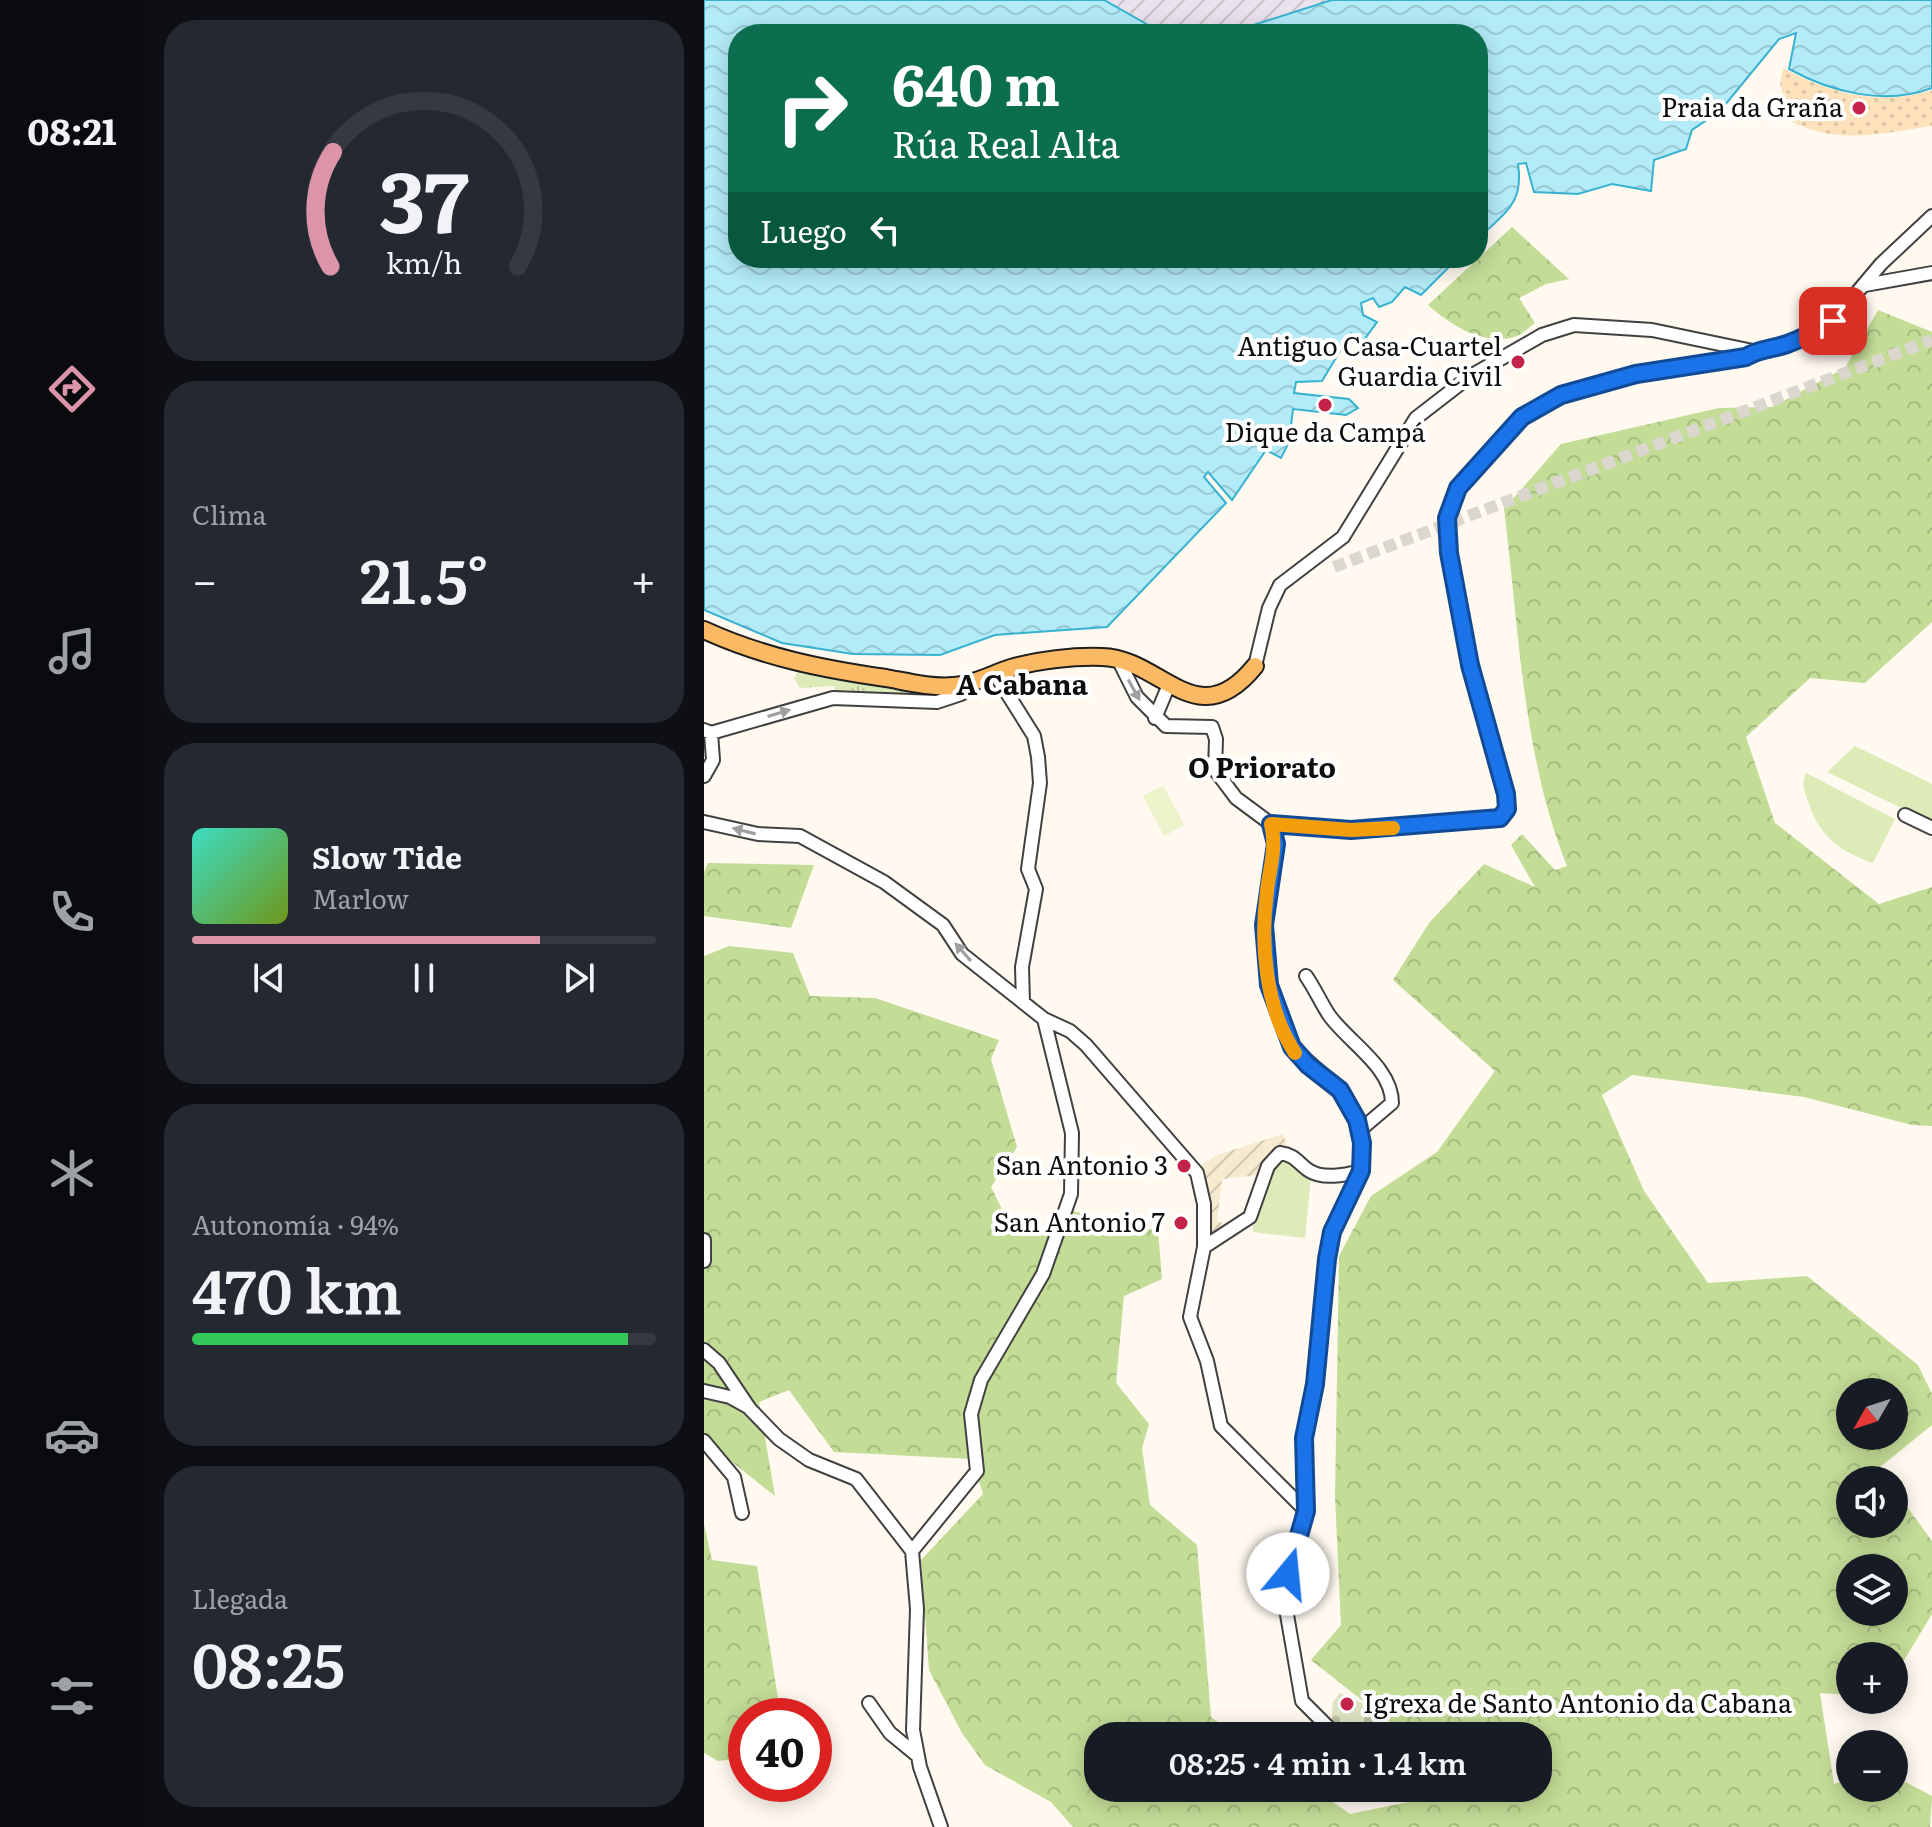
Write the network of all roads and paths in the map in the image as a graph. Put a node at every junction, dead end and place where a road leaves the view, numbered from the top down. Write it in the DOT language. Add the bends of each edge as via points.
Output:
graph roads {
  1 [pos="1932,216"];
  2 [pos="1932,273"];
  3 [pos="1865,285"];
  4 [pos="1753,351"];
  5 [pos="704,630"];
  6 [pos="1118,659"];
  7 [pos="1255,666"];
  8 [pos="995,674"];
  9 [pos="963,685"];
  10 [pos="1168,687"];
  11 [pos="1155,718"];
  12 [pos="708,731"];
  13 [pos="704,776"];
  14 [pos="1905,815"];
  15 [pos="704,822"];
  16 [pos="1271,824"];
  17 [pos="1932,828"];
  18 [pos="1306,976"];
  19 [pos="1023,1002"];
  20 [pos="1044,1019"];
  21 [pos="1359,1131"];
  22 [pos="1361,1171"];
  23 [pos="704,1240"];
  24 [pos="1204,1247"];
  25 [pos="704,1261"];
  26 [pos="704,1350"];
  27 [pos="704,1391"];
  28 [pos="750,1409"];
  29 [pos="704,1441"];
  30 [pos="1306,1511"];
  31 [pos="742,1513"];
  32 [pos="912,1551"];
  33 [pos="869,1703"];
  34 [pos="1323,1722"];
  35 [pos="918,1756"];
  36 [pos="941,1827"];
  1 -- 3 [label="street"];
  2 -- 3 [label="street"];
  3 -- 4 [label="street" via="1833,321 1809,335"];
  4 -- 7 [label="street" via="1652,330 1574,325 1542,335 1450,389 1416,418 1343,537 1280,585"];
  4 -- 16 [label="street" via="1746,357 1636,374 1561,395 1522,417 1458,488 1447,518 1449,553 1470,665 1506,794 1507,809 1500,818 1351,830"];
  5 -- 9 [label="main road" via="806,666"];
  6 -- 8 [label="main road" via="1029,664"];
  6 -- 10 [label="main road"];
  6 -- 11 [label="street, one-way" via="1137,697"];
  7 -- 10 [label="main road" via="1218,693 1196,695"];
  8 -- 9 [label="main road"];
  8 -- 19 [label="street" via="1034,736 1038,757 1040,783 1028,869 1036,889 1022,967"];
  12 -- 9 [label="street, one-way" via="833,698 937,702 961,694"];
  10 -- 11 [label="street"];
  11 -- 16 [label="street" via="1177,729 1212,727 1215,770 1236,798"];
  12 -- 13 [label="street" via="713,760"];
  14 -- 17 [label="street"];
  19 -- 15 [label="street, one-way" via="962,954 943,925 919,905 825,848 800,836 758,834"];
  16 -- 21 [label="street" via="1276,844 1264,925 1269,985 1292,1047 1340,1090"];
  18 -- 21 [label="street" via="1329,1016 1369,1057 1391,1095 1392,1103"];
  19 -- 20 [label="street"];
  20 -- 24 [label="street" via="1086,1045 1146,1118 1190,1161 1201,1184"];
  20 -- 32 [label="street" via="1072,1133 1071,1194 1043,1274 981,1380 971,1414 977,1471"];
  21 -- 22 [label="street"];
  22 -- 24 [label="street" via="1340,1176 1316,1173 1294,1156 1280,1153 1268,1166 1250,1217"];
  22 -- 30 [label="street" via="1332,1232 1327,1259 1315,1384 1304,1438"];
  23 -- 25 [label="street"];
  24 -- 30 [label="street" via="1190,1317 1207,1361 1221,1426"];
  26 -- 28 [label="street"];
  27 -- 28 [label="street"];
  28 -- 32 [label="street" via="799,1453 856,1479"];
  29 -- 31 [label="street" via="734,1477"];
  30 -- 34 [label="street" via="1290,1564 1286,1609 1302,1701"];
  32 -- 35 [label="street" via="917,1609 913,1730"];
  33 -- 35 [label="street" via="890,1733"];
  35 -- 36 [label="street"];
}
